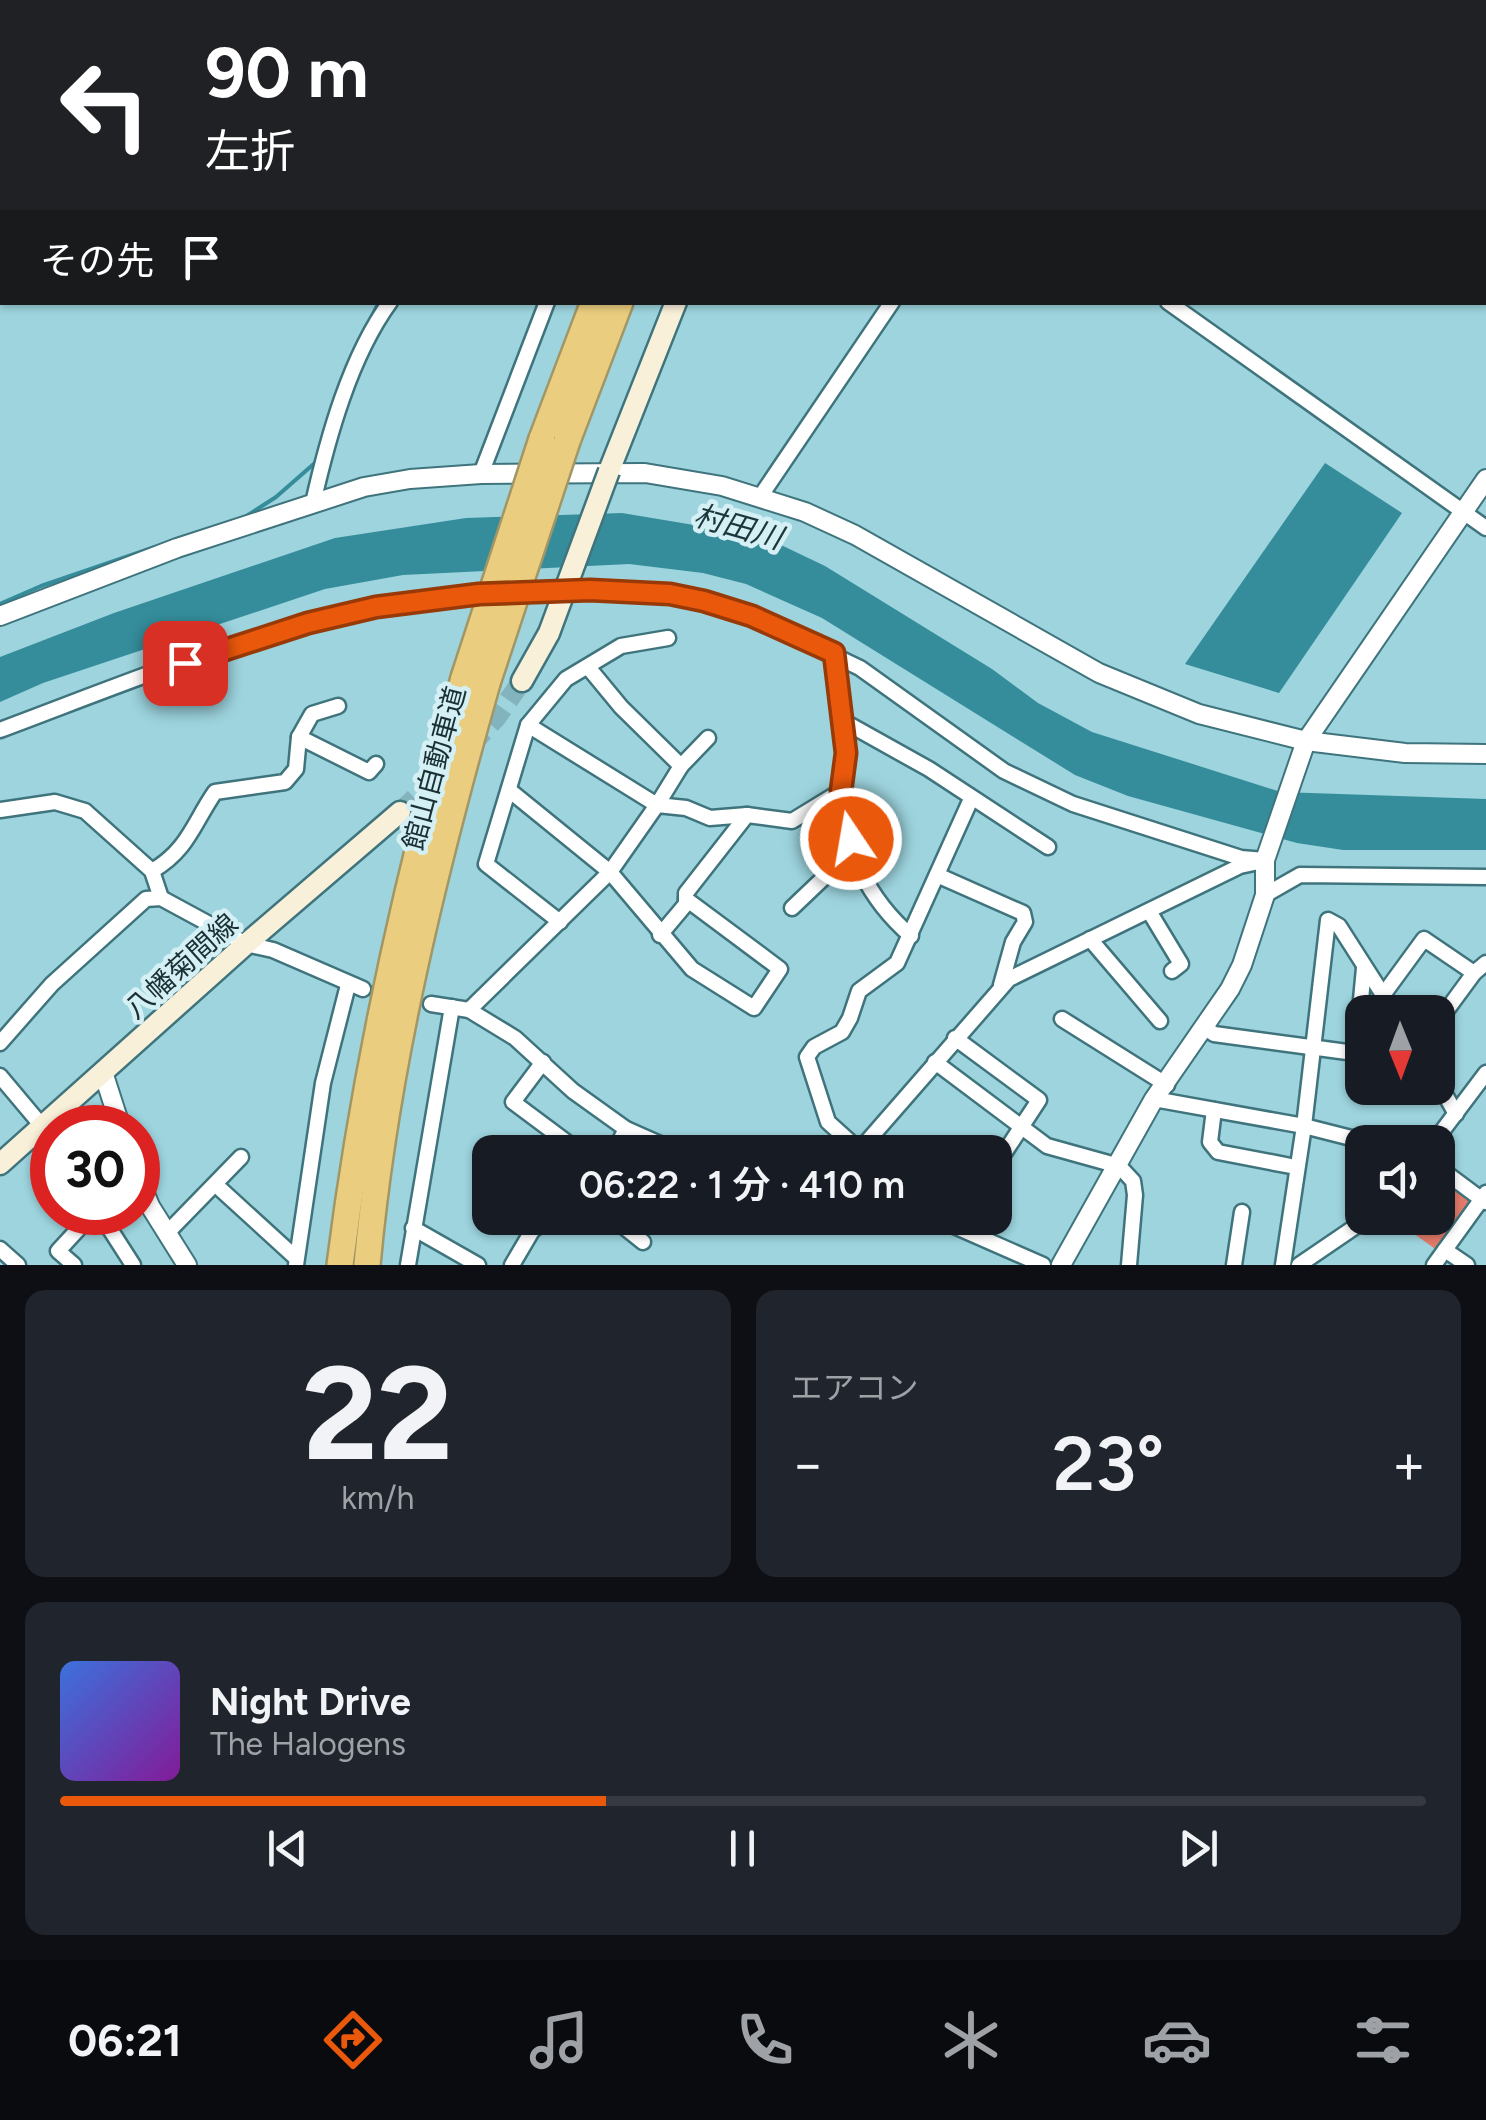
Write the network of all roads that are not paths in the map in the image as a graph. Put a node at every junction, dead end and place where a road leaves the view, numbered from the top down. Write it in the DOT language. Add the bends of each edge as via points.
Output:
graph roads {
  1 [pos="388,305"];
  2 [pos="546,305"];
  3 [pos="593,305"];
  4 [pos="619,305"];
  5 [pos="675,305"];
  6 [pos="890,305"];
  7 [pos="1172,305"];
  8 [pos="554,440"];
  9 [pos="609,471"];
  10 [pos="481,474"];
  11 [pos="1486,479"];
  12 [pos="760,497"];
  13 [pos="313,503"];
  14 [pos="1462,513"];
  15 [pos="1486,528"];
  16 [pos="0,616"];
  17 [pos="668,638"];
  18 [pos="834,653"];
  19 [pos="588,668"];
  20 [pos="476,680"];
  21 [pos="522,681"];
  22 [pos="338,706"];
  23 [pos="843,721"];
  24 [pos="528,725"];
  25 [pos="0,730"];
  26 [pos="299,737"];
  27 [pos="708,738"];
  28 [pos="1306,741"];
  29 [pos="1486,754"];
  30 [pos="376,764"];
  31 [pos="682,766"];
  32 [pos="509,790"];
  33 [pos="841,791"];
  34 [pos="971,799"];
  35 [pos="657,805"];
  36 [pos="0,810"];
  37 [pos="400,812"];
  38 [pos="747,815"];
  39 [pos="1048,848"];
  40 [pos="854,849"];
  41 [pos="1264,860"];
  42 [pos="152,871"];
  43 [pos="610,872"];
  44 [pos="937,875"];
  45 [pos="1486,876"];
  46 [pos="1265,896"];
  47 [pos="160,898"];
  48 [pos="686,898"];
  49 [pos="792,908"];
  50 [pos="1149,911"];
  51 [pos="560,922"];
  52 [pos="660,934"];
  53 [pos="911,936"];
  54 [pos="1090,939"];
  55 [pos="246,944"];
  56 [pos="1364,968"];
  57 [pos="1480,968"];
  58 [pos="1172,971"];
  59 [pos="1001,986"];
  60 [pos="1362,995"];
  61 [pos="1383,995"];
  62 [pos="1455,1000"];
  63 [pos="431,1004"];
  64 [pos="452,1008"];
  65 [pos="469,1010"];
  66 [pos="1062,1018"];
  67 [pos="1160,1020"];
  68 [pos="1204,1027"];
  69 [pos="955,1038"];
  70 [pos="0,1043"];
  71 [pos="1311,1046"];
  72 [pos="1345,1052"];
  73 [pos="543,1062"];
  74 [pos="935,1062"];
  75 [pos="103,1072"];
  76 [pos="1486,1073"];
  77 [pos="0,1076"];
  78 [pos="1160,1092"];
  79 [pos="66,1105"];
  80 [pos="114,1105"];
  81 [pos="1451,1105"];
  82 [pos="1214,1110"];
  83 [pos="30,1112"];
  84 [pos="1456,1114"];
  85 [pos="1447,1125"];
  86 [pos="1304,1126"];
  87 [pos="1021,1127"];
  88 [pos="626,1130"];
  89 [pos="557,1135"];
  90 [pos="623,1135"];
  91 [pos="638,1135"];
  92 [pos="841,1135"];
  93 [pos="872,1135"];
  94 [pos="1345,1136"];
  95 [pos="30,1137"];
  96 [pos="1012,1142"];
  97 [pos="241,1157"];
  98 [pos="0,1164"];
  99 [pos="1119,1166"];
  100 [pos="1296,1167"];
  101 [pos="1455,1178"];
  102 [pos="216,1185"];
  103 [pos="1485,1198"];
  104 [pos="1242,1212"];
  105 [pos="160,1219"];
  106 [pos="412,1228"];
  107 [pos="167,1233"];
  108 [pos="1345,1234"];
  109 [pos="74,1235"];
  110 [pos="112,1235"];
  111 [pos="529,1235"];
  112 [pos="634,1235"];
  113 [pos="975,1235"];
  114 [pos="642,1242"];
  115 [pos="0,1248"];
  116 [pos="1446,1250"];
  117 [pos="179,1261"];
  118 [pos="296,1262"];
  119 [pos="18,1265"];
  120 [pos="74,1265"];
  121 [pos="133,1265"];
  122 [pos="340,1265"];
  123 [pos="367,1265"];
  124 [pos="408,1265"];
  125 [pos="478,1265"];
  126 [pos="512,1265"];
  127 [pos="1043,1265"];
  128 [pos="1061,1265"];
  129 [pos="1129,1265"];
  130 [pos="1234,1265"];
  131 [pos="1282,1265"];
  132 [pos="1299,1265"];
  133 [pos="1434,1265"];
  134 [pos="1467,1265"];
  1 -- 13 [label="street" via="369,332"];
  2 -- 10 [label="street"];
  3 -- 8 [label="highway, 館山自動車道"];
  4 -- 8 [label="highway, 館山自動車道"];
  5 -- 9 [label="main road"];
  6 -- 12 [label="street"];
  7 -- 14 [label="street"];
  8 -- 20 [label="highway, 館山自動車道, bridge"];
  9 -- 10 [label="street"];
  9 -- 12 [label="street" via="685,478"];
  9 -- 21 [label="main road, bridge" via="549,633"];
  10 -- 13 [label="street" via="395,482"];
  11 -- 14 [label="street"];
  12 -- 28 [label="street" via="854,535 1132,688 1200,714"];
  13 -- 16 [label="street"];
  14 -- 15 [label="street"];
  14 -- 28 [label="street"];
  17 -- 19 [label="street" via="621,646"];
  18 -- 23 [label="street"];
  18 -- 25 [label="street" via="752,616 670,594 479,594 308,623"];
  18 -- 41 [label="street" via="1004,771 1073,804"];
  19 -- 24 [label="street" via="566,679"];
  19 -- 31 [label="street"];
  20 -- 122 [label="highway, 館山自動車道" via="423,825 387,983"];
  20 -- 123 [label="highway, 館山自動車道" via="410,988"];
  22 -- 26 [label="street" via="312,714"];
  23 -- 33 [label="street"];
  23 -- 34 [label="street"];
  24 -- 32 [label="street"];
  24 -- 35 [label="street"];
  26 -- 30 [label="street" via="369,772"];
  26 -- 42 [label="street" via="296,769 284,782 215,792 188,842"];
  27 -- 31 [label="street"];
  28 -- 29 [label="street"];
  28 -- 41 [label="street"];
  31 -- 35 [label="street"];
  32 -- 43 [label="street"];
  32 -- 51 [label="street" via="486,864"];
  33 -- 38 [label="street" via="792,821"];
  33 -- 40 [label="street"];
  34 -- 39 [label="street"];
  34 -- 44 [label="street"];
  35 -- 38 [label="street" via="710,818"];
  35 -- 43 [label="street"];
  36 -- 42 [label="street" via="70,804"];
  37 -- 55 [label="main road, 八幡菊間線"];
  38 -- 48 [label="street"];
  40 -- 49 [label="street"];
  40 -- 53 [label="street" via="878,905"];
  41 -- 46 [label="street"];
  41 -- 50 [label="street"];
  42 -- 47 [label="street"];
  43 -- 51 [label="street"];
  43 -- 52 [label="street"];
  44 -- 53 [label="street"];
  44 -- 59 [label="street" via="1023,913"];
  45 -- 46 [label="street" via="1300,875"];
  46 -- 68 [label="street" via="1242,965"];
  47 -- 55 [label="street"];
  47 -- 70 [label="street" via="146,899 52,984"];
  48 -- 52 [label="street"];
  48 -- 52 [label="street" via="780,968 754,1008 692,969"];
  50 -- 54 [label="street"];
  50 -- 58 [label="street" via="1180,964"];
  51 -- 65 [label="street"];
  53 -- 92 [label="street" via="897,963 859,991 842,1032 806,1057 828,1122"];
  54 -- 59 [label="street"];
  54 -- 67 [label="street"];
  55 -- 75 [label="main road, 八幡菊間線"];
  55 -- 118 [label="street" via="355,987 324,1083"];
  56 -- 60 [label="street"];
  56 -- 61 [label="street"];
  56 -- 71 [label="street" via="1339,926 1328,920"];
  57 -- 61 [label="street" via="1424,940"];
  57 -- 62 [label="street"];
  59 -- 69 [label="street"];
  63 -- 64 [label="street"];
  64 -- 65 [label="street"];
  64 -- 106 [label="street"];
  65 -- 73 [label="street"];
  66 -- 78 [label="street"];
  68 -- 71 [label="street" via="1214,1034"];
  68 -- 78 [label="street"];
  69 -- 74 [label="street"];
  69 -- 87 [label="street" via="1039,1100"];
  71 -- 72 [label="street"];
  71 -- 86 [label="street"];
  73 -- 88 [label="street"];
  73 -- 89 [label="street" via="513,1102"];
  74 -- 87 [label="street"];
  74 -- 93 [label="street"];
  75 -- 79 [label="main road, 八幡菊間線"];
  75 -- 80 [label="street"];
  76 -- 84 [label="street"];
  77 -- 83 [label="street"];
  78 -- 82 [label="street"];
  78 -- 99 [label="street"];
  81 -- 84 [label="street"];
  82 -- 86 [label="street"];
  82 -- 100 [label="street" via="1210,1142 1218,1152"];
  84 -- 85 [label="street"];
  86 -- 94 [label="street"];
  86 -- 100 [label="street"];
  87 -- 96 [label="street"];
  87 -- 99 [label="street" via="1047,1146"];
  88 -- 90 [label="street"];
  88 -- 91 [label="street"];
  95 -- 98 [label="main road, 八幡菊間線"];
  97 -- 102 [label="street"];
  99 -- 128 [label="street"];
  99 -- 129 [label="street" via="1133,1181 1135,1195"];
  100 -- 131 [label="street"];
  101 -- 103 [label="street"];
  102 -- 107 [label="street"];
  102 -- 118 [label="street"];
  103 -- 116 [label="street"];
  104 -- 130 [label="street"];
  105 -- 107 [label="street"];
  106 -- 124 [label="street"];
  106 -- 125 [label="street"];
  107 -- 117 [label="street"];
  108 -- 132 [label="street"];
  109 -- 120 [label="street" via="58,1251"];
  110 -- 121 [label="street"];
  111 -- 126 [label="street"];
  112 -- 114 [label="street"];
  113 -- 127 [label="street"];
  115 -- 119 [label="street"];
  116 -- 133 [label="street"];
  116 -- 134 [label="street"];
}
